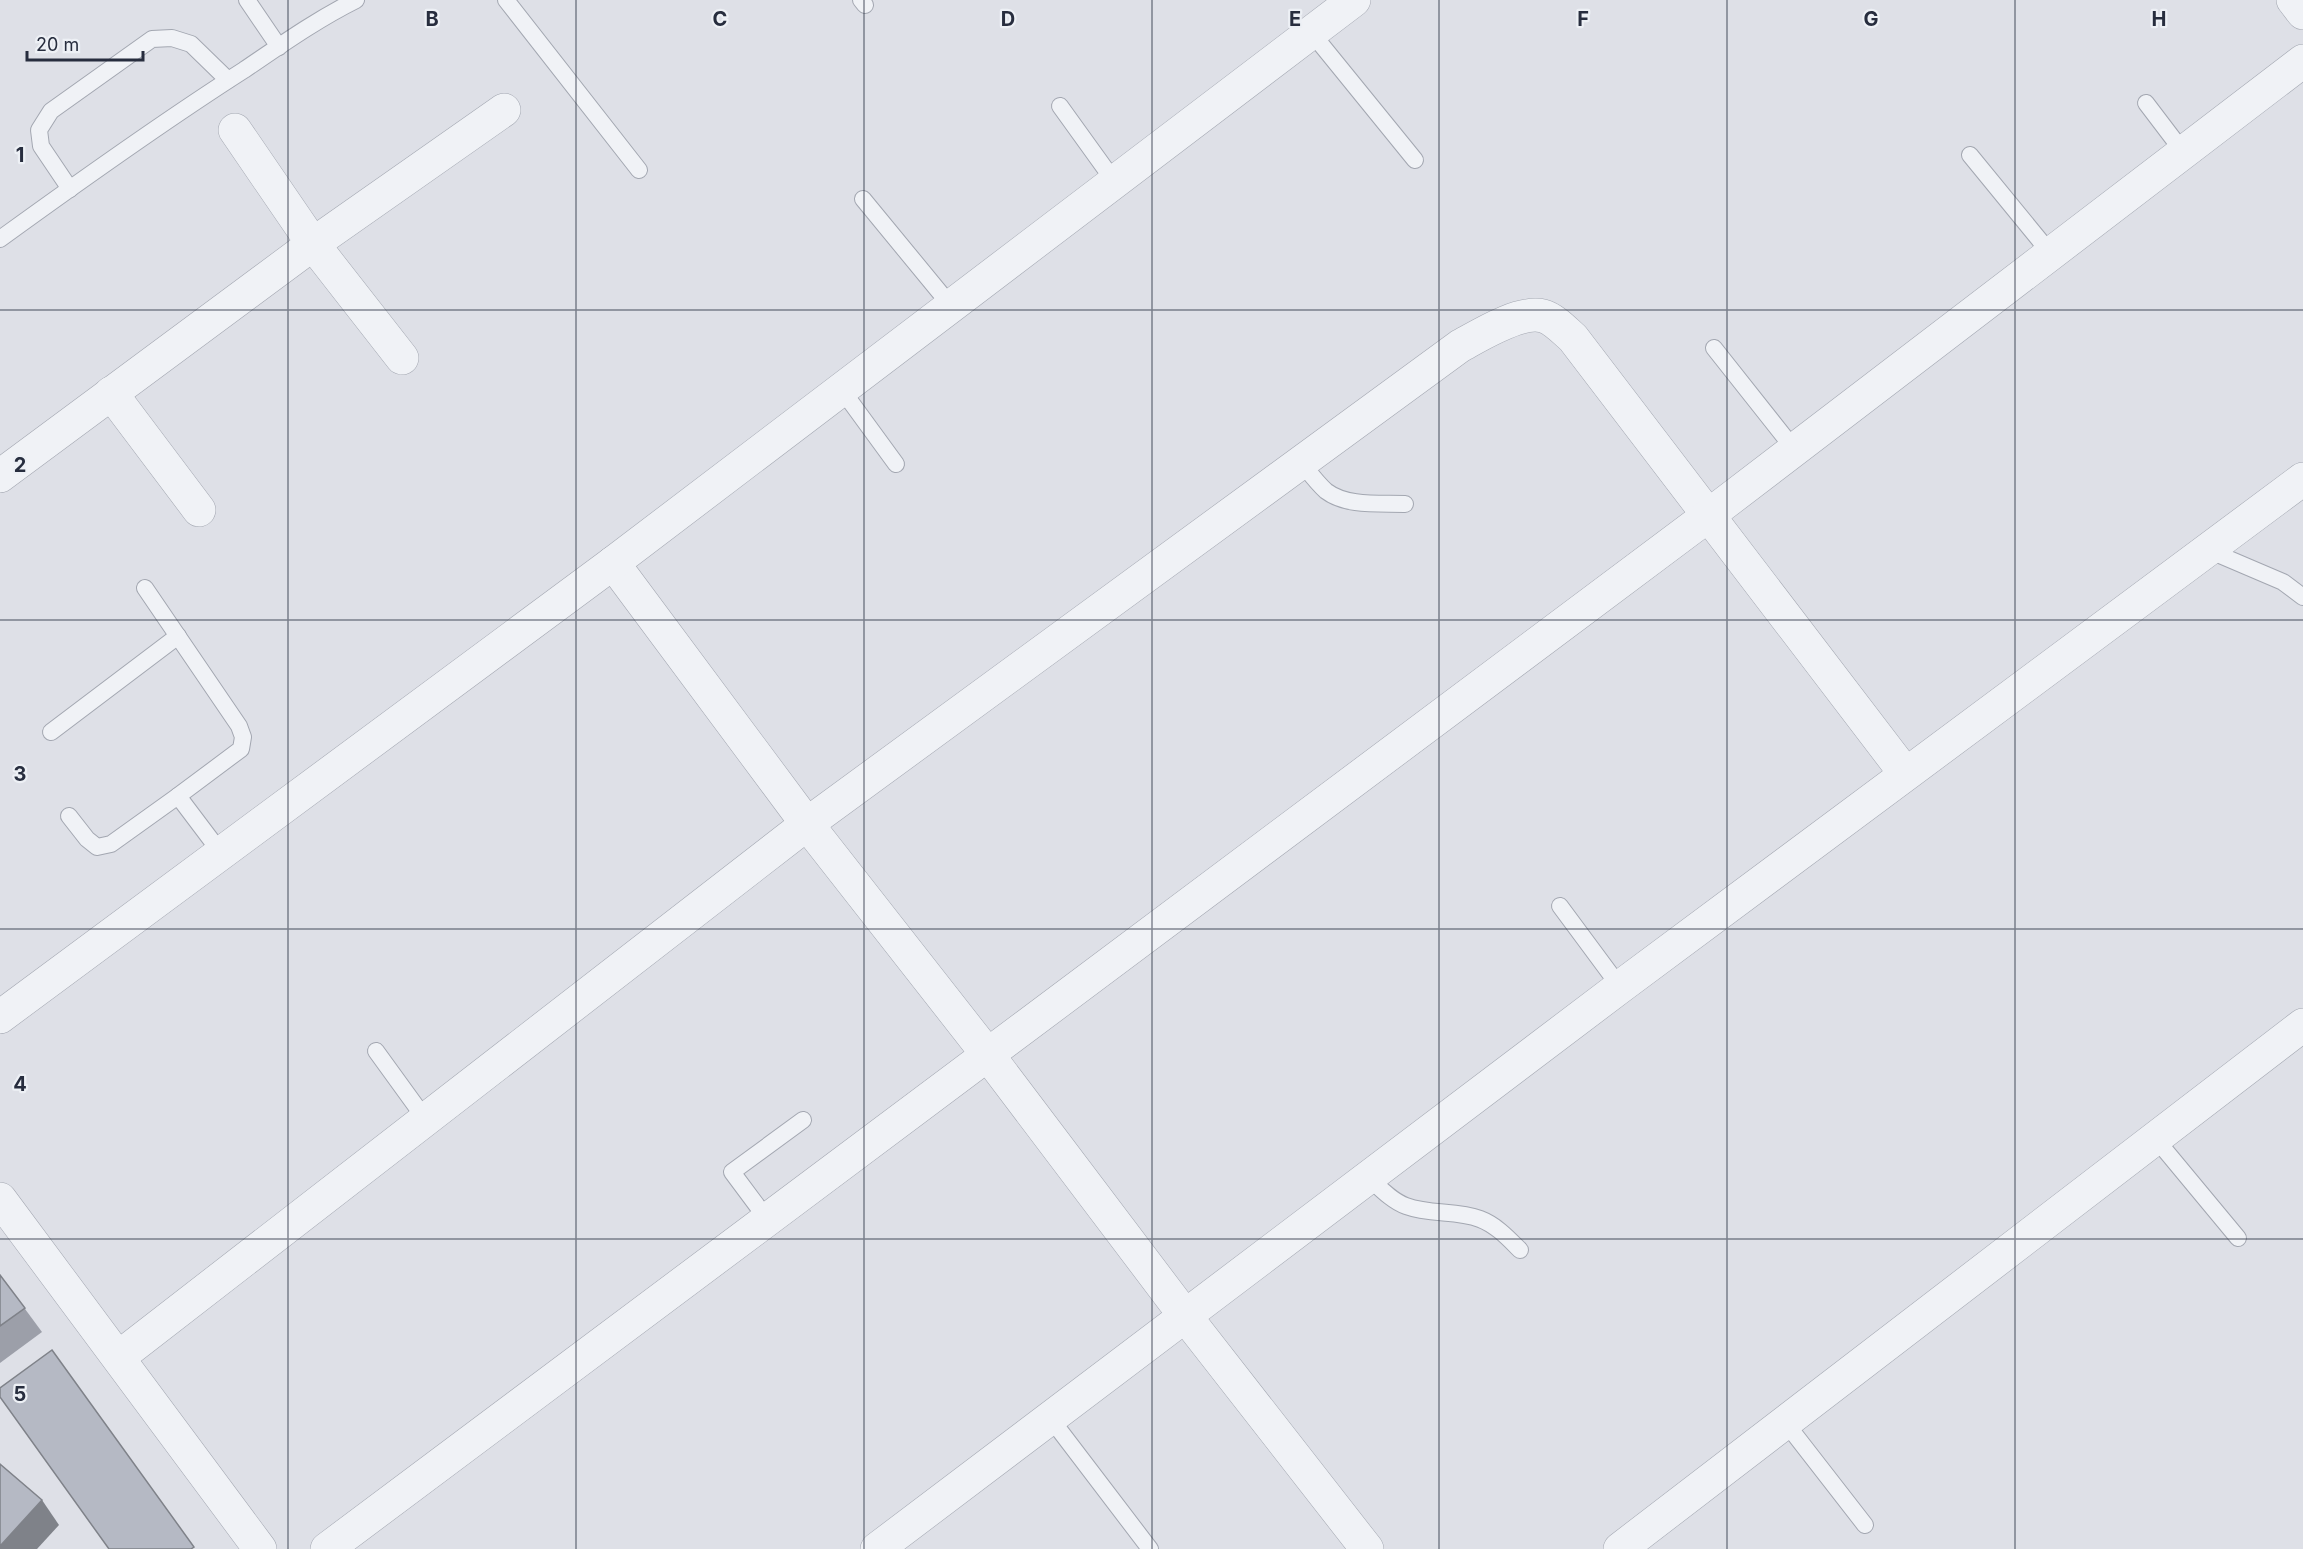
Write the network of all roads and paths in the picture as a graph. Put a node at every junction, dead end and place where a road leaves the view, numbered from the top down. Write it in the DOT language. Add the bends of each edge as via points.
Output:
graph roads {
  1 [pos="247,0"];
  2 [pos="356,0"];
  3 [pos="506,0"];
  4 [pos="1354,0"];
  5 [pos="2292,0"];
  6 [pos="2303,13"];
  7 [pos="1311,32"];
  8 [pos="279,46"];
  9 [pos="2303,62"];
  10 [pos="228,80"];
  11 [pos="2146,103"];
  12 [pos="1060,106"];
  13 [pos="504,110"];
  14 [pos="235,130"];
  15 [pos="2184,153"];
  16 [pos="1970,155"];
  17 [pos="1415,160"];
  18 [pos="639,170"];
  19 [pos="1114,182"];
  20 [pos="70,189"];
  21 [pos="863,199"];
  22 [pos="0,239"];
  23 [pos="313,243"];
  24 [pos="2051,254"];
  25 [pos="951,306"];
  26 [pos="1714,348"];
  27 [pos="402,358"];
  28 [pos="842,390"];
  29 [pos="111,393"];
  30 [pos="1794,449"];
  31 [pos="1301,462"];
  32 [pos="896,464"];
  33 [pos="0,476"];
  34 [pos="2303,479"];
  35 [pos="1405,504"];
  36 [pos="199,510"];
  37 [pos="1709,514"];
  38 [pos="2208,550"];
  39 [pos="613,563"];
  40 [pos="145,588"];
  41 [pos="2303,597"];
  42 [pos="178,636"];
  43 [pos="51,732"];
  44 [pos="1905,773"];
  45 [pos="178,796"];
  46 [pos="69,816"];
  47 [pos="807,824"];
  48 [pos="221,853"];
  49 [pos="1560,906"];
  50 [pos="1620,987"];
  51 [pos="0,1017"];
  52 [pos="2303,1025"];
  53 [pos="376,1051"];
  54 [pos="988,1055"];
  55 [pos="426,1120"];
  56 [pos="803,1120"];
  57 [pos="2155,1138"];
  58 [pos="1369,1179"];
  59 [pos="0,1199"];
  60 [pos="767,1220"];
  61 [pos="2238,1238"];
  62 [pos="1520,1250"];
  63 [pos="1186,1317"];
  64 [pos="119,1357"];
  65 [pos="1051,1419"];
  66 [pos="1785,1422"];
  67 [pos="1865,1525"];
  68 [pos="260,1549"];
  69 [pos="327,1549"];
  70 [pos="877,1549"];
  71 [pos="1150,1549"];
  72 [pos="1367,1549"];
  73 [pos="1620,1549"];
  1 -- 8 [label="lane"];
  2 -- 8 [label="lane"];
  3 -- 18 [label="lane"];
  4 -- 7 [label="street"];
  5 -- 6 [label="street"];
  7 -- 17 [label="lane"];
  7 -- 19 [label="street"];
  8 -- 10 [label="lane"];
  9 -- 15 [label="street"];
  10 -- 20 [label="lane"];
  10 -- 20 [label="lane" via="191,44 172,38 152,39 51,111 39,130 41,146"];
  11 -- 15 [label="lane"];
  12 -- 19 [label="lane"];
  13 -- 23 [label="street"];
  14 -- 23 [label="street"];
  15 -- 24 [label="street"];
  16 -- 24 [label="lane"];
  19 -- 25 [label="street"];
  20 -- 22 [label="lane"];
  21 -- 25 [label="lane"];
  23 -- 27 [label="street"];
  23 -- 29 [label="street"];
  24 -- 30 [label="street"];
  25 -- 28 [label="street"];
  26 -- 30 [label="lane"];
  28 -- 32 [label="lane"];
  28 -- 39 [label="street"];
  29 -- 33 [label="street"];
  29 -- 36 [label="street"];
  30 -- 37 [label="street"];
  31 -- 35 [label="lane" via="1325,490 1337,497 1356,502"];
  31 -- 37 [label="street" via="1460,346 1513,319 1542,316 1573,338"];
  31 -- 47 [label="street"];
  34 -- 38 [label="street"];
  37 -- 44 [label="street"];
  37 -- 54 [label="street"];
  38 -- 41 [label="lane" via="2283,582"];
  38 -- 44 [label="street"];
  39 -- 47 [label="street"];
  39 -- 48 [label="street"];
  40 -- 42 [label="lane"];
  42 -- 43 [label="lane"];
  42 -- 45 [label="lane" via="243,737 241,749"];
  44 -- 50 [label="street"];
  45 -- 46 [label="lane" via="111,844 97,847"];
  45 -- 48 [label="lane"];
  47 -- 54 [label="street"];
  47 -- 55 [label="street"];
  48 -- 51 [label="street"];
  49 -- 50 [label="lane"];
  50 -- 58 [label="street"];
  52 -- 57 [label="street"];
  53 -- 55 [label="lane"];
  54 -- 60 [label="street"];
  54 -- 63 [label="street"];
  55 -- 64 [label="street"];
  56 -- 60 [label="lane" via="732,1172"];
  57 -- 61 [label="lane"];
  57 -- 66 [label="street"];
  58 -- 62 [label="lane" via="1406,1206 1478,1218 1502,1232"];
  58 -- 63 [label="street"];
  59 -- 64 [label="street"];
  60 -- 69 [label="street"];
  63 -- 65 [label="street"];
  63 -- 72 [label="street"];
  64 -- 68 [label="street"];
  65 -- 70 [label="street"];
  65 -- 71 [label="lane"];
  66 -- 67 [label="lane"];
  66 -- 73 [label="street"];
}
